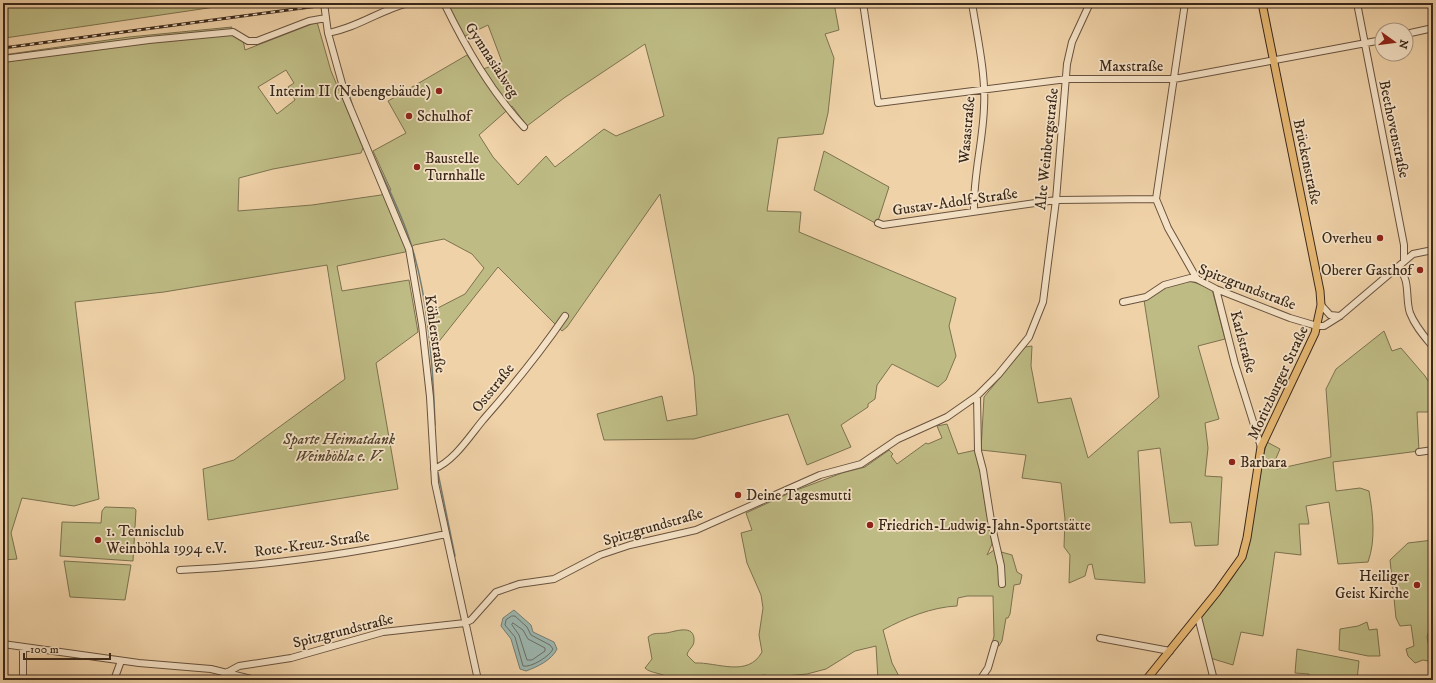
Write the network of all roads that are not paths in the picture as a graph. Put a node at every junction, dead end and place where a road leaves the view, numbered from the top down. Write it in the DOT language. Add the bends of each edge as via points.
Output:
graph roads {
  1 [pos="324,3"];
  2 [pos="408,3"];
  3 [pos="444,3"];
  4 [pos="862,3"];
  5 [pos="972,3"];
  6 [pos="1090,3"];
  7 [pos="1185,3"];
  8 [pos="1262,3"];
  9 [pos="1357,3"];
  10 [pos="326,18"];
  11 [pos="1433,28"];
  12 [pos="1414,32"];
  13 [pos="328,33"];
  14 [pos="1374,42"];
  15 [pos="1364,44"];
  16 [pos="3,59"];
  17 [pos="1273,62"];
  18 [pos="1067,79"];
  19 [pos="1174,79"];
  20 [pos="984,89"];
  21 [pos="524,126"];
  22 [pos="1156,199"];
  23 [pos="1056,200"];
  24 [pos="974,211"];
  25 [pos="878,223"];
  26 [pos="1433,250"];
  27 [pos="1404,261"];
  28 [pos="1398,269"];
  29 [pos="1197,279"];
  30 [pos="1216,289"];
  31 [pos="1043,302"];
  32 [pos="1123,302"];
  33 [pos="1321,305"];
  34 [pos="565,316"];
  35 [pos="1340,316"];
  36 [pos="1317,326"];
  37 [pos="1433,347"];
  38 [pos="977,396"];
  39 [pos="1261,447"];
  40 [pos="1433,450"];
  41 [pos="1419,452"];
  42 [pos="434,469"];
  43 [pos="446,534"];
  44 [pos="180,570"];
  45 [pos="1002,584"];
  46 [pos="1198,617"];
  47 [pos="465,623"];
  48 [pos="1100,638"];
  49 [pos="3,644"];
  50 [pos="995,644"];
  51 [pos="23,648"];
  52 [pos="1170,651"];
  53 [pos="121,661"];
  54 [pos="228,672"];
  55 [pos="23,680"];
  56 [pos="114,680"];
  57 [pos="256,680"];
  58 [pos="478,680"];
  59 [pos="980,680"];
  60 [pos="1146,680"];
  61 [pos="1214,680"];
  1 -- 10 [label="street, Köhlerstraße"];
  2 -- 13 [label="street" via="348,28"];
  3 -- 21 [label="street, Gymnasialweg" via="456,30 482,74 505,106"];
  4 -- 20 [label="street, Maxstraße" via="878,103"];
  5 -- 20 [label="street, Wasastraße"];
  6 -- 18 [label="street, Alte Weinbergstraße" via="1072,42 1067,64"];
  7 -- 19 [label="street"];
  8 -- 17 [label="main road, Brückenstraße"];
  9 -- 15 [label="street, Beethovenstraße"];
  10 -- 13 [label="street, Köhlerstraße"];
  10 -- 16 [label="street" via="309,21 257,41 248,40 234,32"];
  11 -- 12 [label="street"];
  13 -- 42 [label="street, Köhlerstraße" via="346,98 409,249 422,325"];
  14 -- 15 [label="street, Maxstraße"];
  15 -- 17 [label="street, Maxstraße"];
  15 -- 27 [label="street, Beethovenstraße" via="1404,245"];
  17 -- 19 [label="street, Maxstraße"];
  17 -- 33 [label="main road, Brückenstraße"];
  18 -- 19 [label="street, Maxstraße"];
  18 -- 20 [label="street, Maxstraße"];
  18 -- 23 [label="street, Alte Weinbergstraße"];
  19 -- 22 [label="street"];
  20 -- 24 [label="street, Wasastraße"];
  22 -- 23 [label="street, Gustav-Adolf-Straße"];
  22 -- 29 [label="street" via="1168,228"];
  23 -- 24 [label="street, Gustav-Adolf-Straße"];
  23 -- 31 [label="street, Alte Weinbergstraße"];
  24 -- 25 [label="street, Gustav-Adolf-Straße" via="969,214 900,224"];
  26 -- 27 [label="street" via="1413,254"];
  27 -- 28 [label="street, Moritzburger Straße"];
  28 -- 35 [label="street, Moritzburger Straße"];
  28 -- 37 [label="street" via="1404,275 1414,322"];
  29 -- 30 [label="street, Spitzgrundstraße"];
  29 -- 32 [label="street, Spitzgrundstraße" via="1173,282 1146,297"];
  30 -- 36 [label="street, Spitzgrundstraße"];
  30 -- 39 [label="street, Karlstraße" via="1235,364"];
  31 -- 38 [label="street, Spitzgrundstraße" via="1029,337"];
  33 -- 35 [label="street" via="1330,315"];
  33 -- 36 [label="main road, Brückenstraße"];
  34 -- 42 [label="street, Oststraße" via="514,384 468,439 442,466"];
  35 -- 36 [label="street, Moritzburger Straße" via="1327,325"];
  36 -- 39 [label="main road, Moritzburger Straße"];
  38 -- 45 [label="street" via="978,452 984,470"];
  38 -- 47 [label="street, Spitzgrundstraße" via="947,417 898,439 861,464 820,475 696,530 630,545 600,555 554,579 519,584 496,592 472,620"];
  39 -- 46 [label="main road, Moritzburger Straße" via="1245,548 1236,567"];
  40 -- 41 [label="street"];
  42 -- 43 [label="street, Köhlerstraße"];
  43 -- 44 [label="street, Rote-Kreuz-Straße" via="382,547 262,565"];
  43 -- 47 [label="street, Köhlerstraße"];
  46 -- 52 [label="main road, Moritzburger Straße"];
  46 -- 61 [label="street"];
  47 -- 54 [label="street, Spitzgrundstraße" via="383,632 291,658 239,666"];
  47 -- 58 [label="street, Köhlerstraße"];
  48 -- 52 [label="street"];
  49 -- 51 [label="street"];
  50 -- 59 [label="street" via="988,668"];
  51 -- 53 [label="street"];
  51 -- 55 [label="street"];
  52 -- 60 [label="main road, Moritzburger Straße"];
  53 -- 54 [label="street"];
  53 -- 56 [label="street"];
  54 -- 57 [label="street"];
}
